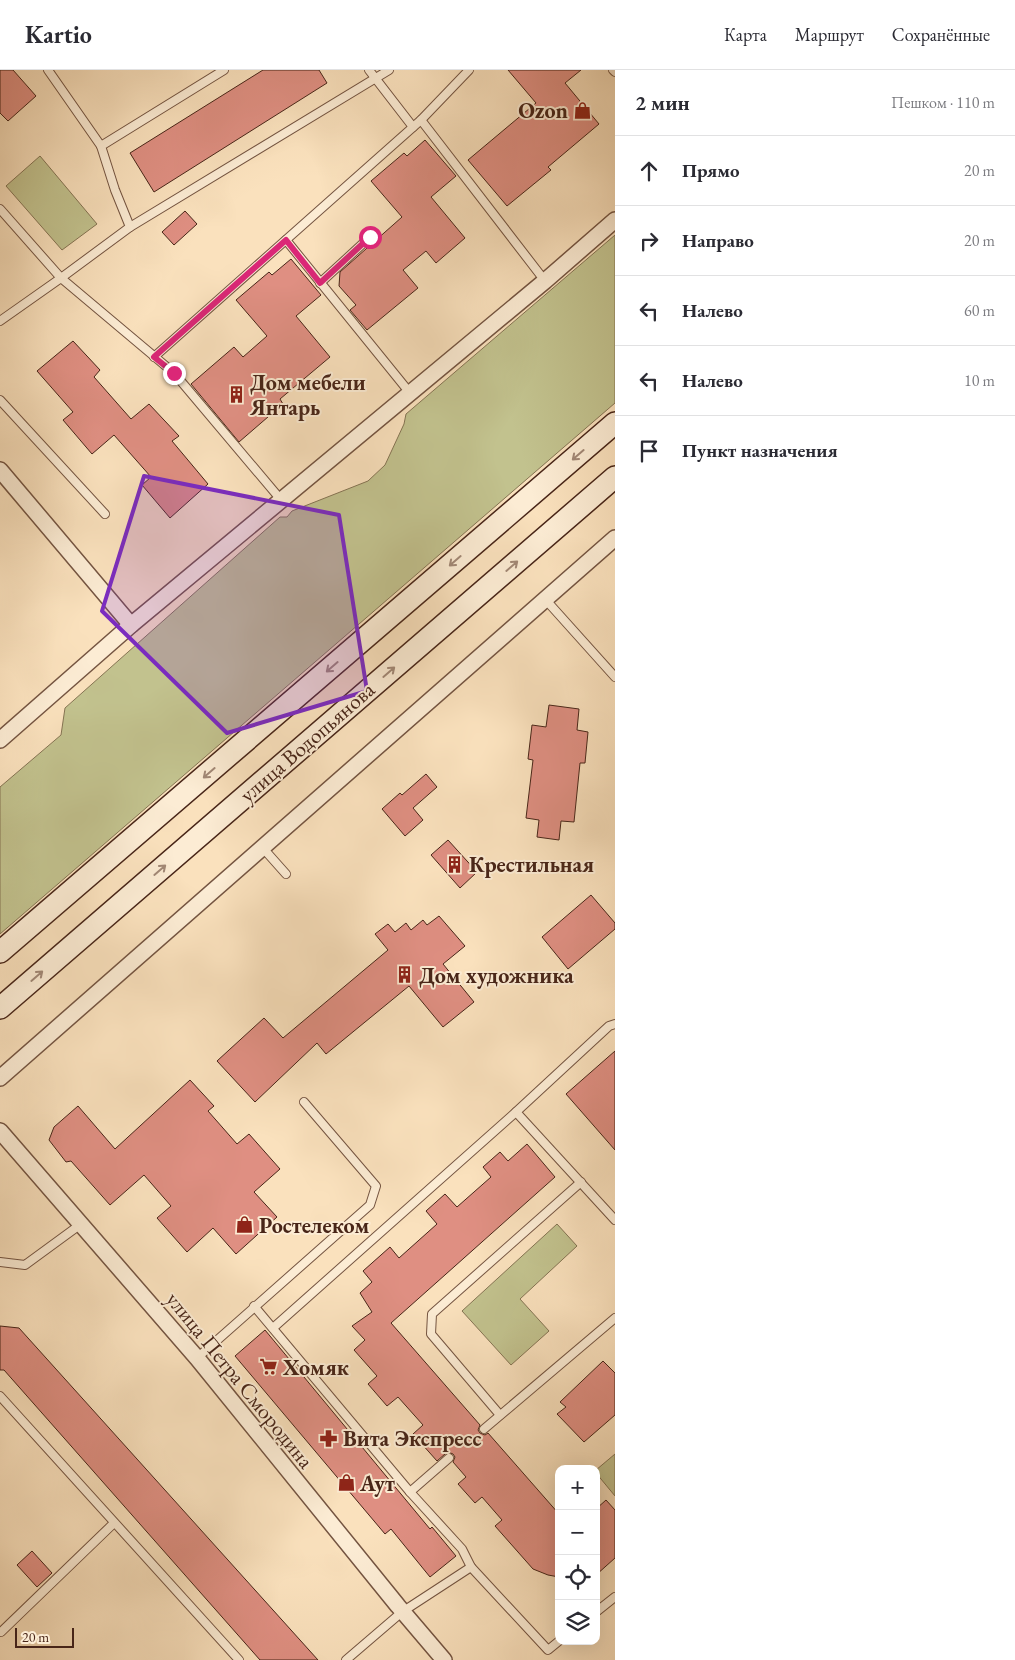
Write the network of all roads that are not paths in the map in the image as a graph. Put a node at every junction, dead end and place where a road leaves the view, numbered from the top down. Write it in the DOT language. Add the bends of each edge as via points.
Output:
graph roads {
  1 [pos="224,70"];
  2 [pos="370,70"];
  3 [pos="389,70"];
  4 [pos="469,70"];
  5 [pos="51,71"];
  6 [pos="375,79"];
  7 [pos="421,120"];
  8 [pos="413,127"];
  9 [pos="101,146"];
  10 [pos="0,209"];
  11 [pos="615,220"];
  12 [pos="130,227"];
  13 [pos="370,237"];
  14 [pos="286,240"];
  15 [pos="61,278"];
  16 [pos="545,281"];
  17 [pos="320,283"];
  18 [pos="0,321"];
  19 [pos="154,357"];
  20 [pos="410,393"];
  21 [pos="0,400"];
  22 [pos="615,423"];
  23 [pos="0,470"];
  24 [pos="615,476"];
  25 [pos="282,501"];
  26 [pos="106,514"];
  27 [pos="615,538"];
  28 [pos="545,599"];
  29 [pos="131,625"];
  30 [pos="615,677"];
  31 [pos="0,740"];
  32 [pos="262,847"];
  33 [pos="286,874"];
  34 [pos="0,952"];
  35 [pos="0,1008"];
  36 [pos="615,1024"];
  37 [pos="0,1078"];
  38 [pos="304,1102"];
  39 [pos="516,1112"];
  40 [pos="0,1131"];
  41 [pos="581,1182"];
  42 [pos="615,1220"];
  43 [pos="81,1224"];
  44 [pos="0,1262"];
  45 [pos="254,1306"];
  46 [pos="615,1318"];
  47 [pos="273,1328"];
  48 [pos="197,1358"];
  49 [pos="0,1396"];
  50 [pos="500,1415"];
  51 [pos="484,1429"];
  52 [pos="449,1458"];
  53 [pos="410,1492"];
  54 [pos="114,1522"];
  55 [pos="470,1567"];
  56 [pos="615,1597"];
  57 [pos="600,1609"];
  58 [pos="402,1612"];
  59 [pos="1,1632"];
  60 [pos="555,1644"];
  61 [pos="239,1660"];
  62 [pos="346,1660"];
  63 [pos="444,1660"];
  1 -- 9 [label="lane"];
  2 -- 6 [label="lane"];
  3 -- 6 [label="lane"];
  4 -- 7 [label="lane"];
  5 -- 9 [label="lane"];
  6 -- 8 [label="lane"];
  6 -- 12 [label="lane"];
  7 -- 8 [label="lane"];
  7 -- 16 [label="lane"];
  8 -- 14 [label="lane"];
  9 -- 12 [label="lane"];
  10 -- 15 [label="lane"];
  11 -- 16 [label="street"];
  12 -- 15 [label="lane"];
  13 -- 17 [label="lane"];
  14 -- 17 [label="lane"];
  14 -- 19 [label="lane"];
  15 -- 18 [label="lane"];
  15 -- 19 [label="lane"];
  16 -- 20 [label="street"];
  17 -- 20 [label="lane"];
  19 -- 25 [label="lane" via="174,373"];
  20 -- 25 [label="street"];
  21 -- 26 [label="lane"];
  22 -- 34 [label="main road, улица Водопьянова, one-way"];
  23 -- 29 [label="street"];
  35 -- 24 [label="main road, улица Водопьянова, one-way"];
  25 -- 29 [label="street"];
  27 -- 28 [label="street"];
  28 -- 30 [label="lane"];
  28 -- 32 [label="street"];
  29 -- 31 [label="street"];
  32 -- 33 [label="lane"];
  32 -- 37 [label="street"];
  36 -- 39 [label="lane"];
  38 -- 45 [label="lane" via="376,1186 370,1205"];
  39 -- 41 [label="lane"];
  39 -- 47 [label="lane"];
  40 -- 43 [label="street, улица Петра Смородина"];
  41 -- 42 [label="lane"];
  41 -- 50 [label="lane" via="432,1314 431,1334"];
  43 -- 44 [label="lane" via="25,1265"];
  43 -- 48 [label="street, улица Петра Смородина"];
  45 -- 47 [label="lane"];
  45 -- 48 [label="lane"];
  46 -- 50 [label="lane"];
  47 -- 53 [label="lane"];
  48 -- 58 [label="street, улица Петра Смородина"];
  49 -- 54 [label="lane"];
  50 -- 51 [label="lane"];
  52 -- 53 [label="lane"];
  53 -- 55 [label="lane" via="462,1549"];
  54 -- 59 [label="lane"];
  54 -- 61 [label="lane"];
  55 -- 58 [label="lane"];
  55 -- 60 [label="lane" via="548,1650"];
  56 -- 57 [label="lane"];
  58 -- 62 [label="lane"];
  58 -- 63 [label="street, улица Петра Смородина"];
}
